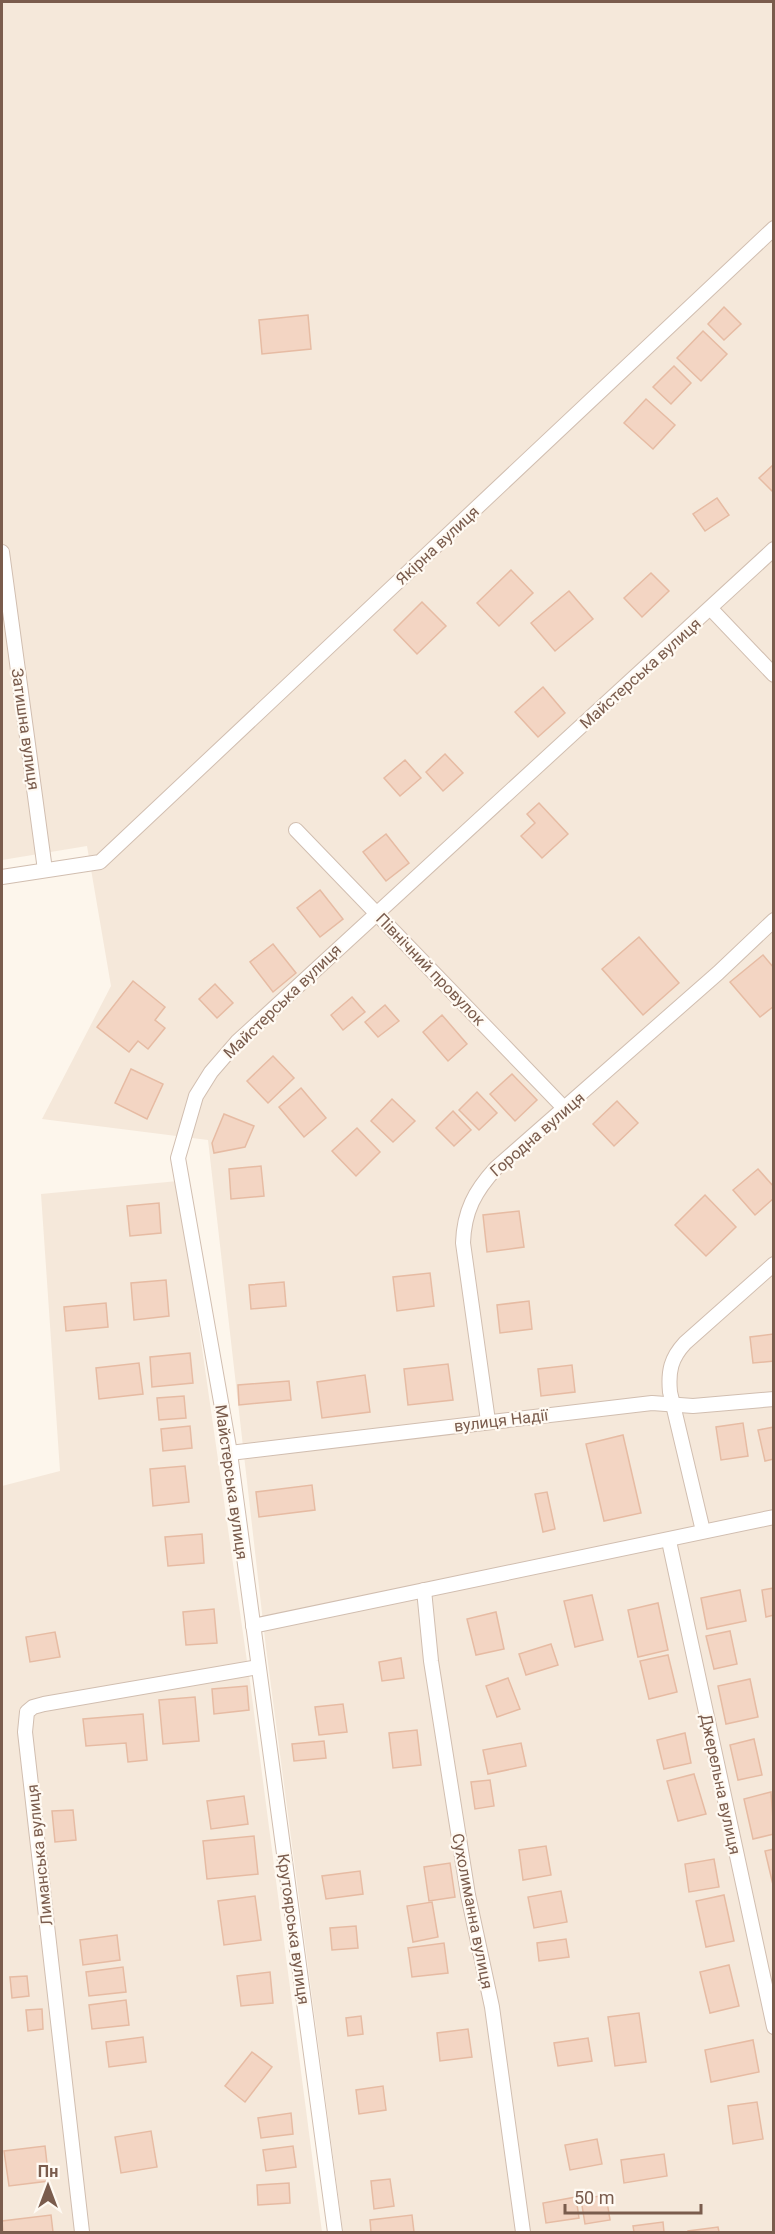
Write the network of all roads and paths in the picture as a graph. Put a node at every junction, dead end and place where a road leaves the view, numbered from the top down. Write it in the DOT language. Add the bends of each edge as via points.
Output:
graph roads {
  1 [pos="774,228"];
  2 [pos="774,549"];
  3 [pos="2,552"];
  4 [pos="711,609"];
  5 [pos="774,675"];
  6 [pos="296,830"];
  7 [pos="45,870"];
  8 [pos="2,877"];
  9 [pos="375,912"];
  10 [pos="774,921"];
  11 [pos="565,1109"];
  12 [pos="774,1264"];
  13 [pos="774,1399"];
  14 [pos="672,1403"];
  15 [pos="488,1421"];
  16 [pos="230,1453"];
  17 [pos="774,1517"];
  18 [pos="703,1531"];
  19 [pos="669,1541"];
  20 [pos="424,1590"];
  21 [pos="253,1626"];
  22 [pos="258,1667"];
  23 [pos="774,2027"];
  24 [pos="82,2232"];
  25 [pos="335,2232"];
  26 [pos="523,2232"];
  1 -- 7 [label="street, Якірна вулиця" via="100,862"];
  2 -- 4 [label="street, Майстерська вулиця"];
  3 -- 7 [label="street, Затишна вулиця"];
  4 -- 5 [label="street"];
  4 -- 9 [label="street, Майстерська вулиця"];
  6 -- 9 [label="street, Північний провулок"];
  7 -- 8 [label="street"];
  9 -- 11 [label="street, Північний провулок"];
  9 -- 16 [label="street, Майстерська вулиця" via="237,1042 211,1072 196,1096 178,1158"];
  10 -- 11 [label="street, Городна вулиця"];
  11 -- 15 [label="street, Городна вулиця" via="484,1181 468,1206 463,1243"];
  12 -- 14 [label="street" via="676,1353 669,1378"];
  13 -- 14 [label="street, вулиця Надії" via="693,1406"];
  14 -- 15 [label="street, вулиця Надії"];
  14 -- 18 [label="street"];
  15 -- 16 [label="street, вулиця Надії"];
  16 -- 21 [label="street, Майстерська вулиця"];
  17 -- 18 [label="street"];
  18 -- 19 [label="street"];
  19 -- 20 [label="street"];
  19 -- 23 [label="street, Джерельна вулиця"];
  20 -- 21 [label="street"];
  20 -- 26 [label="street, Сухолиманна вулиця" via="431,1661 468,1894 492,2007"];
  21 -- 22 [label="street, Крутоярська вулиця"];
  22 -- 24 [label="street, Лиманська вулиця" via="44,1704 27,1712 25,1732"];
  22 -- 25 [label="street, Крутоярська вулиця"];
}
